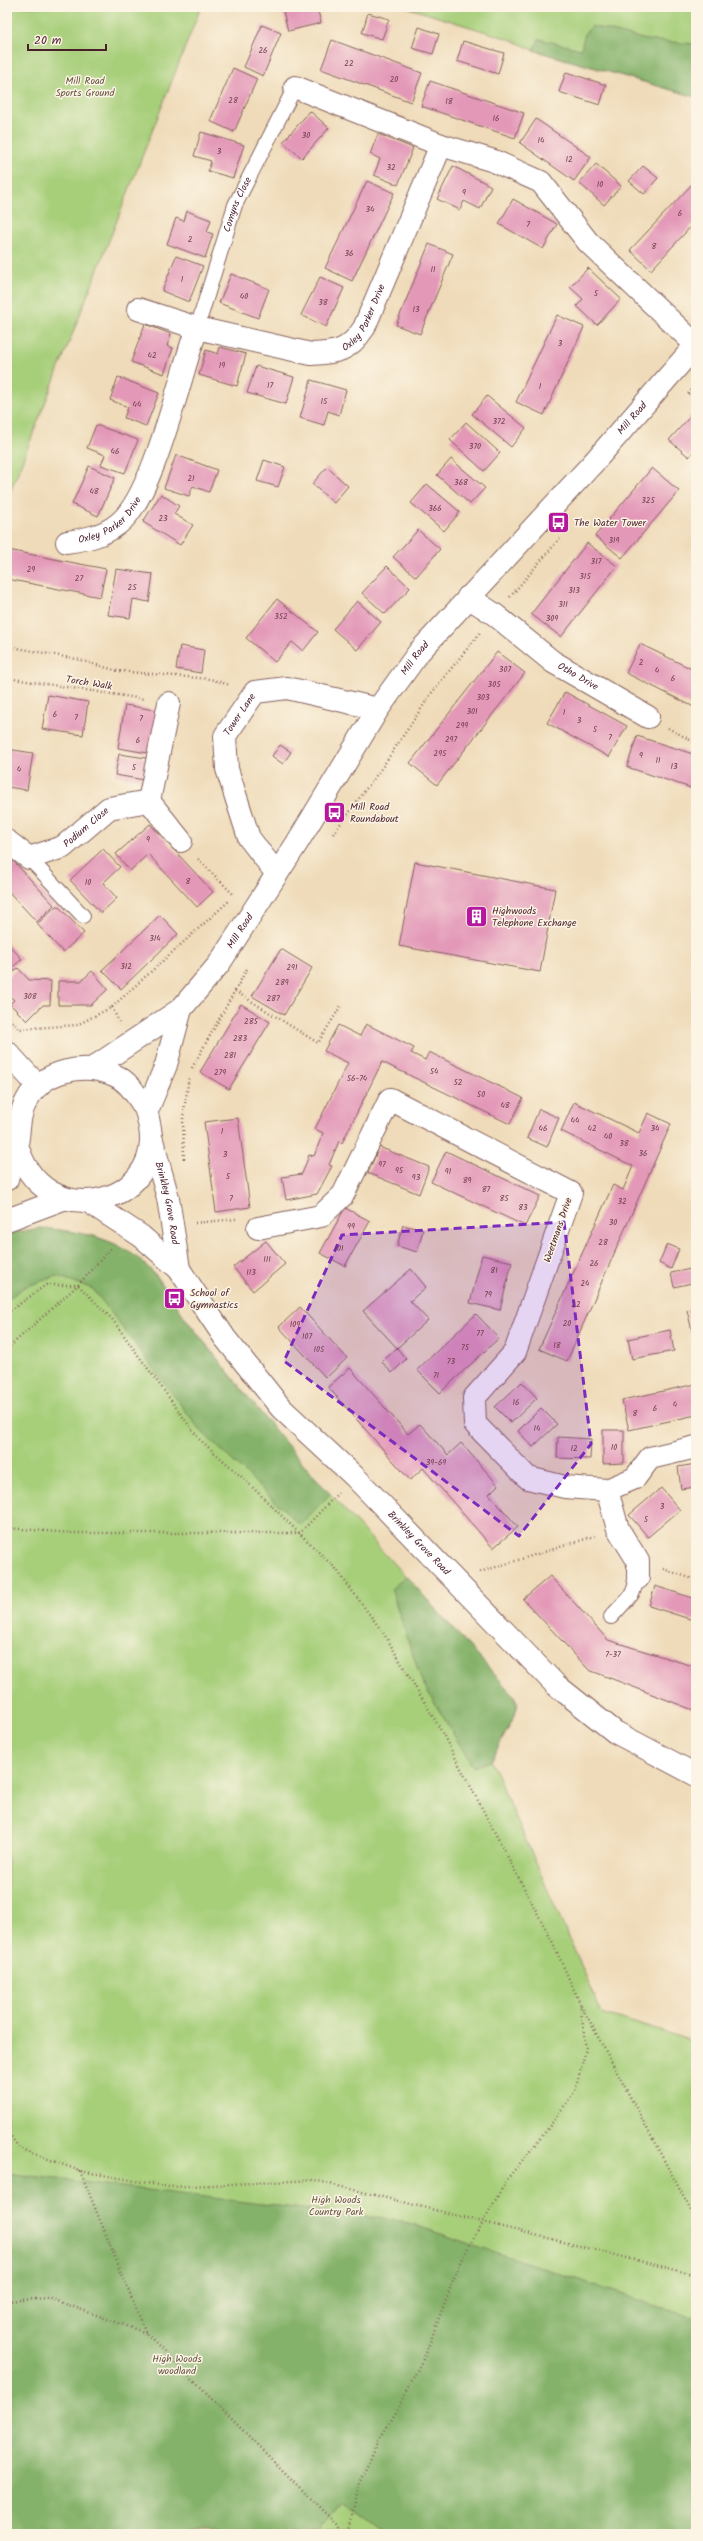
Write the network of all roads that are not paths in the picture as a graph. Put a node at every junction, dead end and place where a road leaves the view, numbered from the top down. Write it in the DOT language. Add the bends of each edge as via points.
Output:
graph roads {
  1 [pos="295,87"];
  2 [pos="441,145"];
  3 [pos="138,309"];
  4 [pos="197,328"];
  5 [pos="696,345"];
  6 [pos="67,542"];
  7 [pos="468,597"];
  8 [pos="169,703"];
  9 [pos="378,709"];
  10 [pos="648,717"];
  11 [pos="149,801"];
  12 [pos="7,841"];
  13 [pos="181,841"];
  14 [pos="30,858"];
  15 [pos="277,874"];
  16 [pos="83,916"];
  17 [pos="181,1009"];
  18 [pos="7,1052"];
  19 [pos="93,1068"];
  20 [pos="38,1086"];
  21 [pos="147,1111"];
  22 [pos="152,1138"];
  23 [pos="17,1144"];
  24 [pos="7,1179"];
  25 [pos="63,1199"];
  26 [pos="89,1202"];
  27 [pos="7,1220"];
  28 [pos="258,1228"];
  29 [pos="179,1269"];
  30 [pos="696,1447"];
  31 [pos="607,1490"];
  32 [pos="638,1570"];
  33 [pos="611,1617"];
  34 [pos="696,1775"];
  1 -- 2 [label="street"];
  1 -- 4 [label="lane, Comyns Close" via="235,205"];
  2 -- 4 [label="street, Oxley Parker Drive" via="364,328 356,341 330,354 311,354"];
  2 -- 5 [label="street" via="494,161 541,182 588,242"];
  3 -- 4 [label="street, Oxley Parker Drive"];
  4 -- 6 [label="street, Oxley Parker Drive" via="165,431 135,504 119,524 100,536"];
  5 -- 7 [label="street, Mill Road" via="594,462"];
  7 -- 9 [label="street, Mill Road" via="419,652"];
  7 -- 10 [label="street, Otho Drive" via="494,614 553,662"];
  8 -- 11 [label="street"];
  9 -- 15 [label="street, Mill Road"];
  9 -- 15 [label="street, Tower Lane" via="287,688 255,692 225,736 228,769 249,838"];
  11 -- 13 [label="street"];
  11 -- 14 [label="street, Podium Close" via="110,808 63,847"];
  12 -- 14 [label="street"];
  14 -- 16 [label="lane"];
  15 -- 17 [label="street, Mill Road" via="219,964"];
  17 -- 19 [label="street, Mill Road"];
  17 -- 21 [label="street, Mill Road" via="166,1065"];
  18 -- 20 [label="street"];
  19 -- 20 [label="street, Mill Road" via="58,1073"];
  19 -- 21 [label="street, Mill Road" via="115,1075 131,1087"];
  20 -- 23 [label="street, Mill Road" via="27,1100 18,1121"];
  21 -- 22 [label="street, Mill Road"];
  22 -- 26 [label="street, Mill Road" via="146,1161 139,1174 122,1191"];
  22 -- 29 [label="street, Brinkley Grove Road" via="168,1198"];
  23 -- 24 [label="street, Mill Road"];
  23 -- 25 [label="street, Mill Road" via="21,1161 34,1181"];
  25 -- 26 [label="street, Mill Road"];
  25 -- 27 [label="street, Mill Road"];
  26 -- 29 [label="street, Brinkley Grove Road" via="141,1236"];
  28 -- 31 [label="street, Weetmans Drive" via="321,1216 342,1196 390,1099 571,1193 515,1352 474,1398 475,1424 528,1478 565,1487"];
  29 -- 34 [label="street, Brinkley Grove Road" via="225,1338 281,1408 355,1478 556,1685 615,1732"];
  30 -- 31 [label="street, Weetmans Drive" via="650,1458 635,1478"];
  31 -- 32 [label="street" via="618,1529"];
  32 -- 33 [label="lane" via="632,1594"];
}
